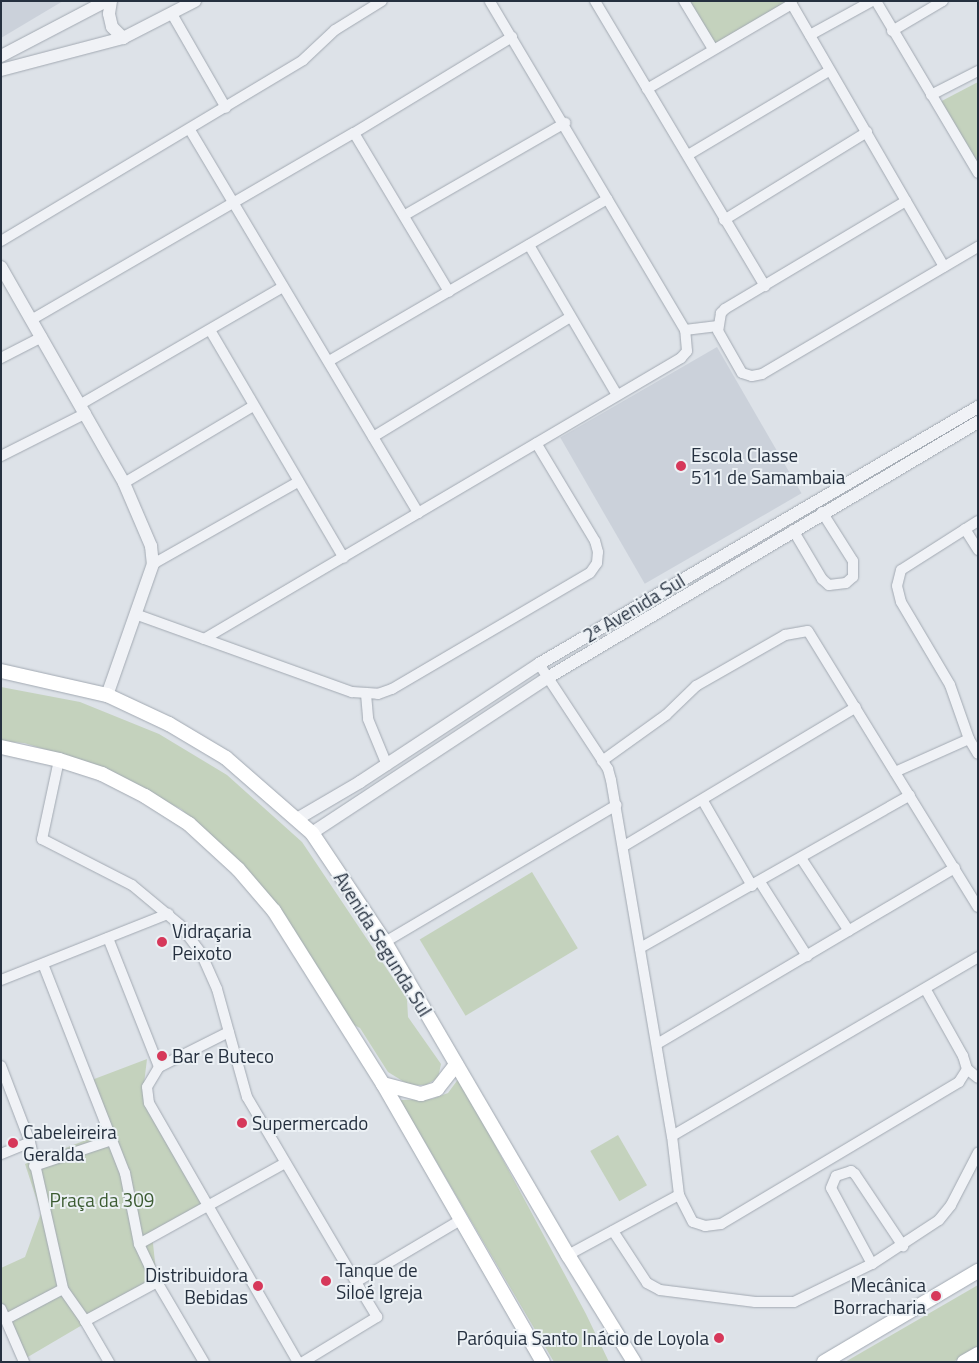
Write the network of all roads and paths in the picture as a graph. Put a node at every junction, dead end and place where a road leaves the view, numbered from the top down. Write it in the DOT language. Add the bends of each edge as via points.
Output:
graph roads {
  1 [pos="106,1"];
  2 [pos="111,1"];
  3 [pos="382,1"];
  4 [pos="490,1"];
  5 [pos="595,1"];
  6 [pos="684,1"];
  7 [pos="872,1"];
  8 [pos="876,1"];
  9 [pos="943,1"];
  10 [pos="192,2"];
  11 [pos="791,3"];
  12 [pos="172,14"];
  13 [pos="892,30"];
  14 [pos="810,35"];
  15 [pos="512,37"];
  16 [pos="124,38"];
  17 [pos="713,49"];
  18 [pos="1,56"];
  19 [pos="1,70"];
  20 [pos="829,71"];
  21 [pos="978,71"];
  22 [pos="647,88"];
  23 [pos="931,96"];
  24 [pos="226,108"];
  25 [pos="565,123"];
  26 [pos="190,130"];
  27 [pos="867,132"];
  28 [pos="354,133"];
  29 [pos="688,155"];
  30 [pos="975,162"];
  31 [pos="978,174"];
  32 [pos="607,199"];
  33 [pos="906,201"];
  34 [pos="234,203"];
  35 [pos="405,215"];
  36 [pos="724,220"];
  37 [pos="1,241"];
  38 [pos="529,246"];
  39 [pos="978,247"];
  40 [pos="1,267"];
  41 [pos="944,267"];
  42 [pos="765,286"];
  43 [pos="283,287"];
  44 [pos="449,292"];
  45 [pos="570,317"];
  46 [pos="31,320"];
  47 [pos="718,326"];
  48 [pos="210,330"];
  49 [pos="685,330"];
  50 [pos="42,337"];
  51 [pos="1,358"];
  52 [pos="329,361"];
  53 [pos="617,395"];
  54 [pos="253,406"];
  55 [pos="978,407"];
  56 [pos="83,408"];
  57 [pos="978,422"];
  58 [pos="373,437"];
  59 [pos="536,443"];
  60 [pos="1,456"];
  61 [pos="298,482"];
  62 [pos="124,483"];
  63 [pos="822,512"];
  64 [pos="418,513"];
  65 [pos="978,521"];
  66 [pos="965,529"];
  67 [pos="793,530"];
  68 [pos="978,550"];
  69 [pos="344,558"];
  70 [pos="153,564"];
  71 [pos="135,614"];
  72 [pos="204,639"];
  73 [pos="539,664"];
  74 [pos="1,671"];
  75 [pos="547,678"];
  76 [pos="366,694"];
  77 [pos="107,695"];
  78 [pos="856,708"];
  79 [pos="969,739"];
  80 [pos="1,747"];
  81 [pos="978,754"];
  82 [pos="59,760"];
  83 [pos="602,761"];
  84 [pos="387,765"];
  85 [pos="895,772"];
  86 [pos="910,795"];
  87 [pos="704,801"];
  88 [pos="617,805"];
  89 [pos="297,819"];
  90 [pos="312,834"];
  91 [pos="624,846"];
  92 [pos="800,858"];
  93 [pos="955,868"];
  94 [pos="756,884"];
  95 [pos="978,907"];
  96 [pos="168,914"];
  97 [pos="849,932"];
  98 [pos="108,938"];
  99 [pos="386,942"];
  100 [pos="640,948"];
  101 [pos="807,956"];
  102 [pos="978,957"];
  103 [pos="43,964"];
  104 [pos="1,980"];
  105 [pos="926,990"];
  106 [pos="229,1032"];
  107 [pos="657,1044"];
  108 [pos="456,1065"];
  109 [pos="1,1066"];
  110 [pos="159,1067"];
  111 [pos="966,1069"];
  112 [pos="978,1078"];
  113 [pos="383,1084"];
  114 [pos="672,1136"];
  115 [pos="112,1140"];
  116 [pos="30,1142"];
  117 [pos="978,1153"];
  118 [pos="1,1154"];
  119 [pos="285,1163"];
  120 [pos="34,1166"];
  121 [pos="679,1195"];
  122 [pos="208,1207"];
  123 [pos="462,1219"];
  124 [pos="613,1231"];
  125 [pos="139,1244"];
  126 [pos="903,1246"];
  127 [pos="568,1255"];
  128 [pos="872,1264"];
  129 [pos="978,1271"];
  130 [pos="157,1282"];
  131 [pos="356,1282"];
  132 [pos="63,1289"];
  133 [pos="1,1309"];
  134 [pos="6,1319"];
  135 [pos="85,1321"];
  136 [pos="978,1354"];
  137 [pos="24,1362"];
  138 [pos="109,1362"];
  139 [pos="204,1362"];
  140 [pos="298,1362"];
  141 [pos="303,1362"];
  142 [pos="543,1362"];
  143 [pos="634,1362"];
  144 [pos="824,1362"];
  145 [pos="964,1362"];
  1 -- 18 [label="street"];
  2 -- 16 [label="street" via="112,27"];
  3 -- 24 [label="street" via="335,30 303,60"];
  4 -- 15 [label="street"];
  5 -- 22 [label="street"];
  6 -- 17 [label="street"];
  7 -- 14 [label="street"];
  8 -- 13 [label="street"];
  9 -- 13 [label="street"];
  10 -- 12 [label="street"];
  11 -- 14 [label="street"];
  11 -- 17 [label="street"];
  12 -- 16 [label="street"];
  12 -- 24 [label="street"];
  13 -- 23 [label="street"];
  14 -- 20 [label="street"];
  15 -- 25 [label="street"];
  15 -- 28 [label="street"];
  16 -- 19 [label="street"];
  17 -- 22 [label="street"];
  20 -- 27 [label="street"];
  20 -- 29 [label="street"];
  21 -- 23 [label="street"];
  22 -- 29 [label="street"];
  23 -- 30 [label="street"];
  24 -- 26 [label="street"];
  25 -- 32 [label="street"];
  25 -- 35 [label="street"];
  26 -- 34 [label="street"];
  26 -- 37 [label="street"];
  27 -- 33 [label="street"];
  27 -- 36 [label="street"];
  28 -- 34 [label="street"];
  28 -- 35 [label="street"];
  29 -- 36 [label="street"];
  30 -- 31 [label="street"];
  32 -- 38 [label="street"];
  32 -- 49 [label="street"];
  33 -- 41 [label="street"];
  33 -- 42 [label="street"];
  34 -- 43 [label="street"];
  34 -- 46 [label="street"];
  35 -- 44 [label="street"];
  36 -- 42 [label="street"];
  38 -- 44 [label="street"];
  38 -- 45 [label="street"];
  39 -- 41 [label="street"];
  40 -- 46 [label="street"];
  41 -- 47 [label="street" via="756,376 747,376 739,369 721,340"];
  42 -- 47 [label="street" via="725,309"];
  43 -- 48 [label="street"];
  43 -- 52 [label="street"];
  44 -- 52 [label="street"];
  45 -- 53 [label="street"];
  45 -- 58 [label="street"];
  46 -- 50 [label="street"];
  47 -- 49 [label="street"];
  48 -- 54 [label="street"];
  48 -- 56 [label="street"];
  49 -- 53 [label="street" via="688,341 682,358"];
  50 -- 51 [label="street"];
  50 -- 56 [label="street"];
  52 -- 58 [label="street"];
  53 -- 59 [label="street"];
  54 -- 61 [label="street"];
  54 -- 62 [label="street"];
  55 -- 73 [label="street, 2ᵃ Avenida Sul"];
  56 -- 60 [label="street"];
  56 -- 62 [label="street"];
  57 -- 63 [label="street, 2ᵃ Avenida Sul"];
  58 -- 64 [label="street"];
  59 -- 64 [label="street"];
  59 -- 76 [label="street" via="595,541 598,552 590,573 392,689"];
  61 -- 69 [label="street"];
  61 -- 70 [label="street"];
  62 -- 70 [label="street" via="148,534"];
  63 -- 67 [label="street, 2ᵃ Avenida Sul"];
  63 -- 67 [label="street" via="853,561 853,577 846,583 829,584 822,579"];
  64 -- 69 [label="street"];
  65 -- 66 [label="street"];
  66 -- 68 [label="street"];
  66 -- 79 [label="street" via="901,570 897,586 901,602 950,685"];
  67 -- 75 [label="street, 2ᵃ Avenida Sul"];
  69 -- 72 [label="street"];
  70 -- 71 [label="street"];
  71 -- 72 [label="street"];
  71 -- 77 [label="street"];
  72 -- 76 [label="street"];
  73 -- 75 [label="street"];
  73 -- 84 [label="street, 2ᵃ Avenida Sul"];
  74 -- 77 [label="main road, Avenida Segunda Sul"];
  75 -- 83 [label="street"];
  75 -- 90 [label="street, 2ᵃ Avenida Sul"];
  76 -- 84 [label="street" via="368,719"];
  77 -- 89 [label="main road, Avenida Segunda Sul" via="169,724 226,758"];
  78 -- 83 [label="street" via="812,633 800,630 696,686 666,715"];
  78 -- 85 [label="street"];
  78 -- 87 [label="street"];
  79 -- 81 [label="street"];
  79 -- 85 [label="street"];
  80 -- 82 [label="main road"];
  82 -- 96 [label="street" via="42,839 132,885"];
  82 -- 113 [label="main road" via="102,774 145,796 189,824 238,869 274,911"];
  83 -- 88 [label="street" via="608,769"];
  84 -- 89 [label="street, 2ᵃ Avenida Sul"];
  85 -- 86 [label="street"];
  86 -- 92 [label="street"];
  86 -- 93 [label="street"];
  87 -- 91 [label="street"];
  87 -- 94 [label="street"];
  88 -- 91 [label="street"];
  88 -- 99 [label="street"];
  89 -- 90 [label="main road, Avenida Segunda Sul"];
  90 -- 99 [label="main road, Avenida Segunda Sul"];
  91 -- 100 [label="street"];
  92 -- 94 [label="street"];
  92 -- 97 [label="street"];
  93 -- 95 [label="street"];
  93 -- 97 [label="street"];
  94 -- 100 [label="street"];
  94 -- 101 [label="street"];
  96 -- 98 [label="street"];
  96 -- 106 [label="street" via="190,938 209,969"];
  97 -- 101 [label="street"];
  98 -- 103 [label="street"];
  98 -- 110 [label="street"];
  99 -- 108 [label="main road, Avenida Segunda Sul"];
  100 -- 107 [label="street"];
  101 -- 107 [label="street"];
  102 -- 105 [label="street"];
  103 -- 104 [label="street"];
  103 -- 115 [label="street"];
  105 -- 111 [label="street" via="963,1056"];
  105 -- 114 [label="street"];
  106 -- 110 [label="street"];
  106 -- 119 [label="street" via="243,1089"];
  107 -- 114 [label="street"];
  108 -- 113 [label="main road" via="437,1089 420,1094"];
  108 -- 127 [label="main road, Avenida Segunda Sul"];
  109 -- 116 [label="street"];
  110 -- 122 [label="street" via="147,1087 149,1103"];
  111 -- 112 [label="street"];
  111 -- 121 [label="street" via="965,1076 950,1090 721,1224 705,1226 693,1222"];
  113 -- 123 [label="main road"];
  114 -- 121 [label="street"];
  115 -- 120 [label="street"];
  115 -- 125 [label="street" via="125,1173"];
  116 -- 118 [label="street"];
  116 -- 120 [label="street"];
  117 -- 126 [label="street" via="951,1205 939,1220"];
  119 -- 122 [label="street"];
  119 -- 131 [label="street"];
  120 -- 132 [label="street"];
  121 -- 124 [label="street"];
  122 -- 125 [label="street"];
  122 -- 140 [label="street"];
  123 -- 131 [label="street"];
  123 -- 142 [label="main road"];
  124 -- 127 [label="street"];
  124 -- 128 [label="street" via="647,1283 660,1290 755,1302 794,1302"];
  125 -- 130 [label="street"];
  126 -- 128 [label="street"];
  126 -- 128 [label="street" via="855,1174 851,1171 836,1176 831,1188 833,1194"];
  127 -- 143 [label="main road, Avenida Segunda Sul"];
  129 -- 144 [label="main road"];
  130 -- 135 [label="street"];
  130 -- 139 [label="street"];
  131 -- 141 [label="street" via="377,1317"];
  132 -- 134 [label="street"];
  132 -- 135 [label="street"];
  133 -- 134 [label="street"];
  134 -- 137 [label="street"];
  135 -- 138 [label="street"];
  136 -- 145 [label="main road"];
}
